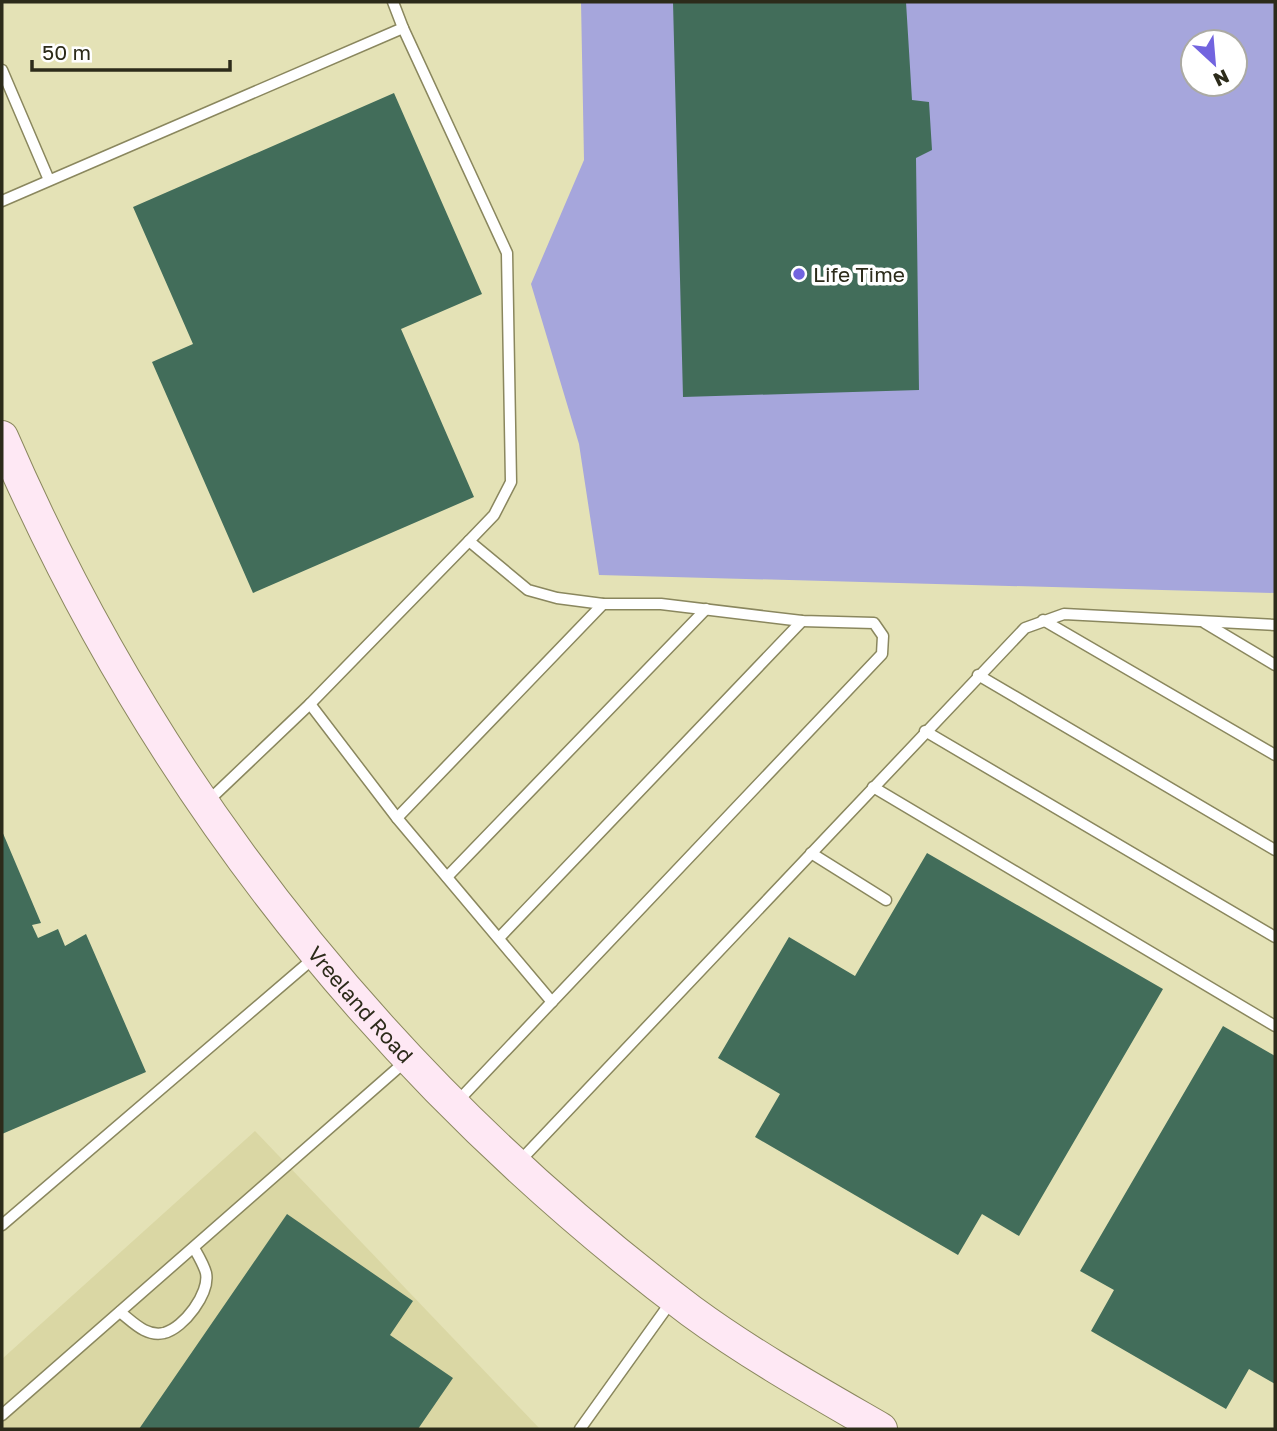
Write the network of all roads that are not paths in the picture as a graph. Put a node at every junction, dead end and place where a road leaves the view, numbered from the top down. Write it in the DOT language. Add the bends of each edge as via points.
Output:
graph roads {
  1 [pos="393,2"];
  2 [pos="403,28"];
  3 [pos="2,70"];
  4 [pos="49,180"];
  5 [pos="2,201"];
  6 [pos="5,456"];
  7 [pos="469,541"];
  8 [pos="603,604"];
  9 [pos="706,609"];
  10 [pos="1043,620"];
  11 [pos="802,621"];
  12 [pos="1202,621"];
  13 [pos="1275,625"];
  14 [pos="1275,665"];
  15 [pos="978,675"];
  16 [pos="310,704"];
  17 [pos="925,731"];
  18 [pos="1275,755"];
  19 [pos="873,787"];
  20 [pos="203,805"];
  21 [pos="397,818"];
  22 [pos="1275,850"];
  23 [pos="811,853"];
  24 [pos="447,877"];
  25 [pos="886,900"];
  26 [pos="1275,937"];
  27 [pos="499,938"];
  28 [pos="317,955"];
  29 [pos="552,1002"];
  30 [pos="1275,1026"];
  31 [pos="410,1059"];
  32 [pos="454,1105"];
  33 [pos="517,1165"];
  34 [pos="2,1225"];
  35 [pos="194,1248"];
  36 [pos="674,1297"];
  37 [pos="120,1312"];
  38 [pos="2,1415"];
  39 [pos="580,1429"];
  40 [pos="881,1429"];
  1 -- 2 [label="lane"];
  2 -- 4 [label="lane"];
  2 -- 7 [label="lane" via="507,253 511,482 494,515"];
  3 -- 4 [label="lane"];
  4 -- 5 [label="lane"];
  6 -- 20 [label="street, Vreeland Road" via="89,621 143,715"];
  7 -- 8 [label="lane" via="528,590"];
  7 -- 16 [label="lane"];
  8 -- 9 [label="lane"];
  8 -- 21 [label="lane"];
  9 -- 11 [label="lane"];
  9 -- 24 [label="lane"];
  10 -- 12 [label="lane" via="1064,614"];
  10 -- 15 [label="lane" via="1025,628"];
  10 -- 18 [label="lane"];
  11 -- 27 [label="lane"];
  11 -- 29 [label="lane" via="874,623 883,636 882,654"];
  12 -- 13 [label="lane"];
  12 -- 14 [label="lane"];
  15 -- 17 [label="lane"];
  15 -- 22 [label="lane"];
  16 -- 20 [label="lane"];
  16 -- 21 [label="lane"];
  17 -- 19 [label="lane"];
  17 -- 26 [label="lane"];
  19 -- 23 [label="lane"];
  19 -- 30 [label="lane"];
  20 -- 28 [label="street, Vreeland Road"];
  21 -- 24 [label="lane"];
  23 -- 25 [label="lane"];
  23 -- 33 [label="lane"];
  24 -- 27 [label="lane"];
  27 -- 29 [label="lane"];
  28 -- 31 [label="street, Vreeland Road"];
  28 -- 34 [label="lane"];
  29 -- 32 [label="lane"];
  31 -- 32 [label="street, Vreeland Road"];
  31 -- 35 [label="lane"];
  32 -- 33 [label="street, Vreeland Road"];
  33 -- 36 [label="street, Vreeland Road" via="621,1258"];
  35 -- 37 [label="lane"];
  35 -- 37 [label="lane" via="206,1273 206,1291 180,1323 163,1333 144,1331"];
  36 -- 39 [label="lane"];
  36 -- 40 [label="street, Vreeland Road" via="800,1382"];
  37 -- 38 [label="lane"];
}
